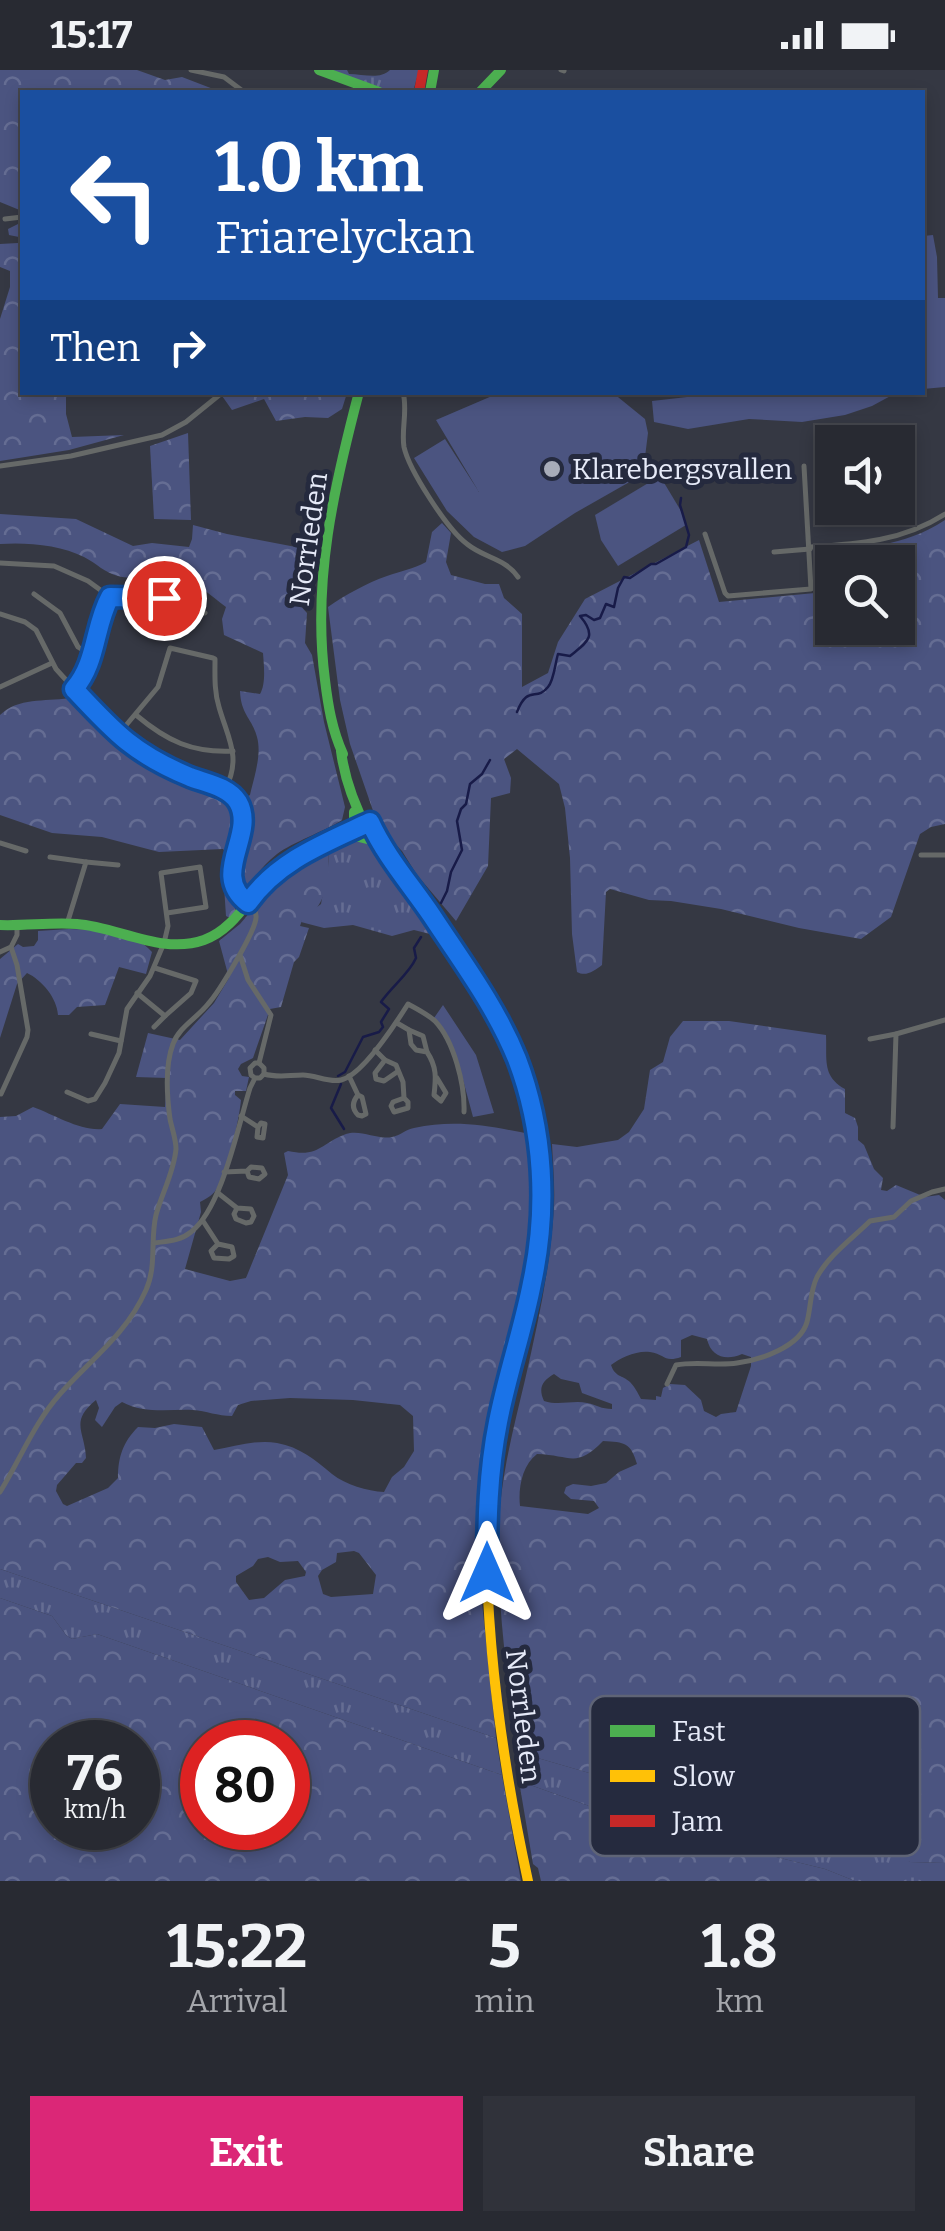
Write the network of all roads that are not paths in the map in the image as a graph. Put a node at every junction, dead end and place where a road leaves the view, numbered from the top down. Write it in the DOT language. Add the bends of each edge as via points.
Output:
graph roads {
  1 [pos="191,70"];
  2 [pos="319,70"];
  3 [pos="501,70"];
  4 [pos="241,90"];
  5 [pos="374,90"];
  6 [pos="484,90"];
  7 [pos="20,218"];
  8 [pos="4,220"];
  9 [pos="219,395"];
  10 [pos="358,395"];
  11 [pos="404,395"];
  12 [pos="0,466"];
  13 [pos="804,466"];
  14 [pos="945,514"];
  15 [pos="705,534"];
  16 [pos="810,548"];
  17 [pos="774,552"];
  18 [pos="0,563"];
  19 [pos="518,576"];
  20 [pos="34,594"];
  21 [pos="110,597"];
  22 [pos="205,613"];
  23 [pos="0,614"];
  24 [pos="92,656"];
  25 [pos="52,663"];
  26 [pos="0,687"];
  27 [pos="74,689"];
  28 [pos="136,714"];
  29 [pos="117,736"];
  30 [pos="233,751"];
  31 [pos="341,751"];
  32 [pos="226,790"];
  33 [pos="351,791"];
  34 [pos="367,823"];
  35 [pos="347,834"];
  36 [pos="372,840"];
  37 [pos="0,843"];
  38 [pos="26,851"];
  39 [pos="921,855"];
  40 [pos="945,855"];
  41 [pos="50,857"];
  42 [pos="86,862"];
  43 [pos="118,865"];
  44 [pos="248,903"];
  45 [pos="167,913"];
  46 [pos="68,924"];
  47 [pos="0,925"];
  48 [pos="18,926"];
  49 [pos="437,926"];
  50 [pos="164,944"];
  51 [pos="11,948"];
  52 [pos="0,952"];
  53 [pos="240,952"];
  54 [pos="155,968"];
  55 [pos="137,993"];
  56 [pos="165,1016"];
  57 [pos="945,1020"];
  58 [pos="396,1023"];
  59 [pos="154,1027"];
  60 [pos="409,1030"];
  61 [pos="91,1034"];
  62 [pos="896,1034"];
  63 [pos="870,1039"];
  64 [pos="121,1041"];
  65 [pos="375,1050"];
  66 [pos="428,1052"];
  67 [pos="385,1060"];
  68 [pos="260,1064"];
  69 [pos="397,1072"];
  70 [pos="264,1074"];
  71 [pos="349,1076"];
  72 [pos="255,1078"];
  73 [pos="437,1078"];
  74 [pos="67,1092"];
  75 [pos="1,1094"];
  76 [pos="358,1095"];
  77 [pos="404,1098"];
  78 [pos="464,1112"];
  79 [pos="241,1116"];
  80 [pos="258,1127"];
  81 [pos="893,1127"];
  82 [pos="247,1171"];
  83 [pos="224,1172"];
  84 [pos="945,1190"];
  85 [pos="218,1193"];
  86 [pos="237,1208"];
  87 [pos="203,1221"];
  88 [pos="154,1243"];
  89 [pos="218,1244"];
  90 [pos="667,1384"];
  91 [pos="0,1492"];
  92 [pos="528,1881"];
  1 -- 4 [label="street" via="224,77"];
  2 -- 5 [label="main road"];
  3 -- 6 [label="main road"];
  7 -- 8 [label="street"];
  9 -- 12 [label="street" via="162,435"];
  10 -- 31 [label="main road, Norrleden" via="329,512 320,582 324,678"];
  11 -- 19 [label="street" via="405,450 440,516 466,544 510,565"];
  13 -- 16 [label="street"];
  14 -- 16 [label="street" via="886,540"];
  15 -- 16 [label="street" via="725,593 733,597 809,590"];
  16 -- 17 [label="street"];
  18 -- 21 [label="street" via="54,566"];
  20 -- 24 [label="street" via="57,610 78,646"];
  21 -- 22 [label="street" via="164,598"];
  21 -- 24 [label="street"];
  23 -- 25 [label="street" via="34,628"];
  24 -- 27 [label="street"];
  25 -- 26 [label="street"];
  25 -- 27 [label="street"];
  27 -- 29 [label="street"];
  28 -- 29 [label="street"];
  28 -- 30 [label="street" via="195,750"];
  28 -- 30 [label="street" via="158,687 170,648 213,658"];
  29 -- 32 [label="street" via="148,758"];
  30 -- 32 [label="street"];
  31 -- 33 [label="main road, Norrleden"];
  31 -- 34 [label="main road, Norrleden"];
  32 -- 44 [label="street" via="241,811 232,874"];
  33 -- 34 [label="main road, Norrleden"];
  33 -- 35 [label="main road" via="354,821"];
  34 -- 35 [label="main road"];
  34 -- 36 [label="main road, Norrleden"];
  34 -- 49 [label="main road, Norrleden"];
  35 -- 36 [label="main road"];
  35 -- 44 [label="main road" via="283,866"];
  36 -- 49 [label="main road, Norrleden"];
  37 -- 38 [label="street"];
  39 -- 40 [label="street"];
  41 -- 42 [label="street"];
  42 -- 43 [label="street"];
  42 -- 46 [label="street"];
  44 -- 50 [label="main road" via="212,936"];
  44 -- 53 [label="street" via="256,920"];
  45 -- 45 [label="street" via="160,874 200,868 206,907"];
  45 -- 50 [label="street"];
  46 -- 48 [label="main road"];
  46 -- 50 [label="main road"];
  47 -- 48 [label="main road"];
  48 -- 51 [label="street"];
  49 -- 92 [label="main road, Norrleden" via="502,1026 525,1084 540,1156 537,1255 498,1422 488,1511 497,1700"];
  50 -- 54 [label="street"];
  51 -- 52 [label="street"];
  51 -- 75 [label="street" via="28,1037"];
  53 -- 68 [label="street" via="248,980 272,1015"];
  53 -- 88 [label="street" via="216,995 172,1046 169,1111 176,1153"];
  54 -- 55 [label="street"];
  54 -- 56 [label="street" via="196,981"];
  55 -- 56 [label="street"];
  55 -- 64 [label="street"];
  56 -- 59 [label="street"];
  57 -- 62 [label="street"];
  58 -- 60 [label="street"];
  58 -- 65 [label="street"];
  58 -- 78 [label="street" via="408,1004 440,1028 461,1080"];
  60 -- 66 [label="street" via="422,1036"];
  60 -- 66 [label="street" via="418,1052"];
  61 -- 64 [label="street"];
  62 -- 63 [label="street"];
  62 -- 81 [label="street"];
  64 -- 74 [label="street" via="95,1099"];
  65 -- 67 [label="street"];
  65 -- 71 [label="street"];
  66 -- 73 [label="street"];
  67 -- 69 [label="street"];
  67 -- 69 [label="street" via="375,1078"];
  68 -- 70 [label="street"];
  68 -- 72 [label="street" via="250,1068"];
  69 -- 77 [label="street"];
  70 -- 71 [label="street"];
  70 -- 72 [label="street"];
  71 -- 76 [label="street"];
  72 -- 79 [label="street"];
  79 -- 80 [label="street"];
  79 -- 83 [label="street"];
  82 -- 83 [label="street"];
  83 -- 85 [label="street"];
  84 -- 90 [label="street" via="911,1201 894,1218 870,1220 841,1248 818,1277 806,1324 789,1346 737,1363 676,1365"];
  85 -- 86 [label="street"];
  85 -- 87 [label="street"];
  87 -- 88 [label="street" via="179,1240"];
  87 -- 89 [label="street"];
  88 -- 91 [label="street" via="147,1288 129,1321 58,1396"];
}
